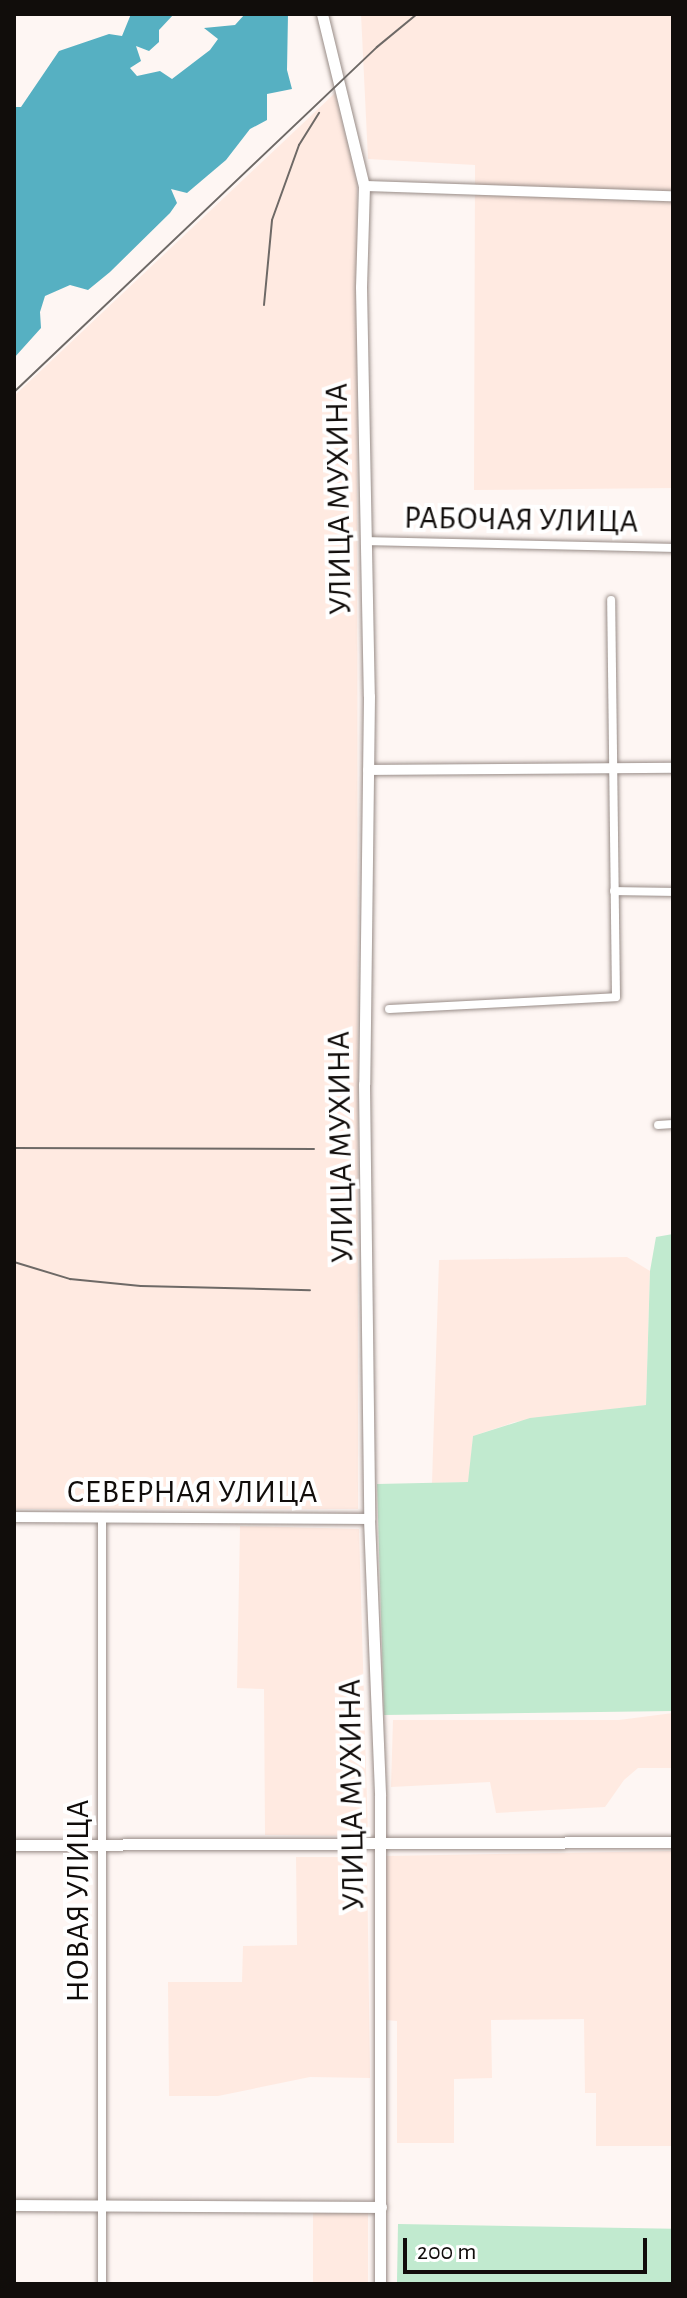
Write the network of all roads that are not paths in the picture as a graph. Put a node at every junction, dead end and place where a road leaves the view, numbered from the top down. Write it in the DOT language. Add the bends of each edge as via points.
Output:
graph roads {
  1 [pos="322,14"];
  2 [pos="364,186"];
  3 [pos="673,196"];
  4 [pos="367,541"];
  5 [pos="673,548"];
  6 [pos="611,600"];
  7 [pos="613,768"];
  8 [pos="673,768"];
  9 [pos="368,770"];
  10 [pos="614,891"];
  11 [pos="673,892"];
  12 [pos="389,1009"];
  13 [pos="673,1124"];
  14 [pos="658,1125"];
  15 [pos="14,1517"];
  16 [pos="102,1517"];
  17 [pos="369,1519"];
  18 [pos="673,1842"];
  19 [pos="381,1844"];
  20 [pos="14,1845"];
  21 [pos="102,1845"];
  22 [pos="14,2205"];
  23 [pos="102,2205"];
  24 [pos="381,2207"];
  25 [pos="102,2284"];
  26 [pos="380,2284"];
  1 -- 2 [label="main road, УЛИЦА МУХИНА"];
  2 -- 3 [label="street"];
  2 -- 4 [label="main road, УЛИЦА МУХИНА"];
  4 -- 5 [label="street, РАБОЧАЯ УЛИЦА"];
  4 -- 9 [label="main road, УЛИЦА МУХИНА"];
  6 -- 7 [label="street"];
  7 -- 8 [label="street"];
  7 -- 9 [label="street"];
  7 -- 10 [label="street"];
  9 -- 17 [label="main road, УЛИЦА МУХИНА" via="364,1084"];
  10 -- 11 [label="street"];
  10 -- 12 [label="street" via="616,997"];
  13 -- 14 [label="street"];
  15 -- 16 [label="street, СЕВЕРНАЯ УЛИЦА"];
  16 -- 17 [label="street, СЕВЕРНАЯ УЛИЦА"];
  16 -- 21 [label="street, НОВАЯ УЛИЦА"];
  17 -- 19 [label="main road, УЛИЦА МУХИНА"];
  18 -- 19 [label="main road"];
  19 -- 21 [label="main road"];
  19 -- 24 [label="main road, УЛИЦА МУХИНА"];
  20 -- 21 [label="main road"];
  21 -- 23 [label="street, НОВАЯ УЛИЦА"];
  22 -- 23 [label="main road"];
  23 -- 24 [label="main road"];
  23 -- 25 [label="street, НОВАЯ УЛИЦА"];
  24 -- 26 [label="main road, УЛИЦА МУХИНА"];
}
